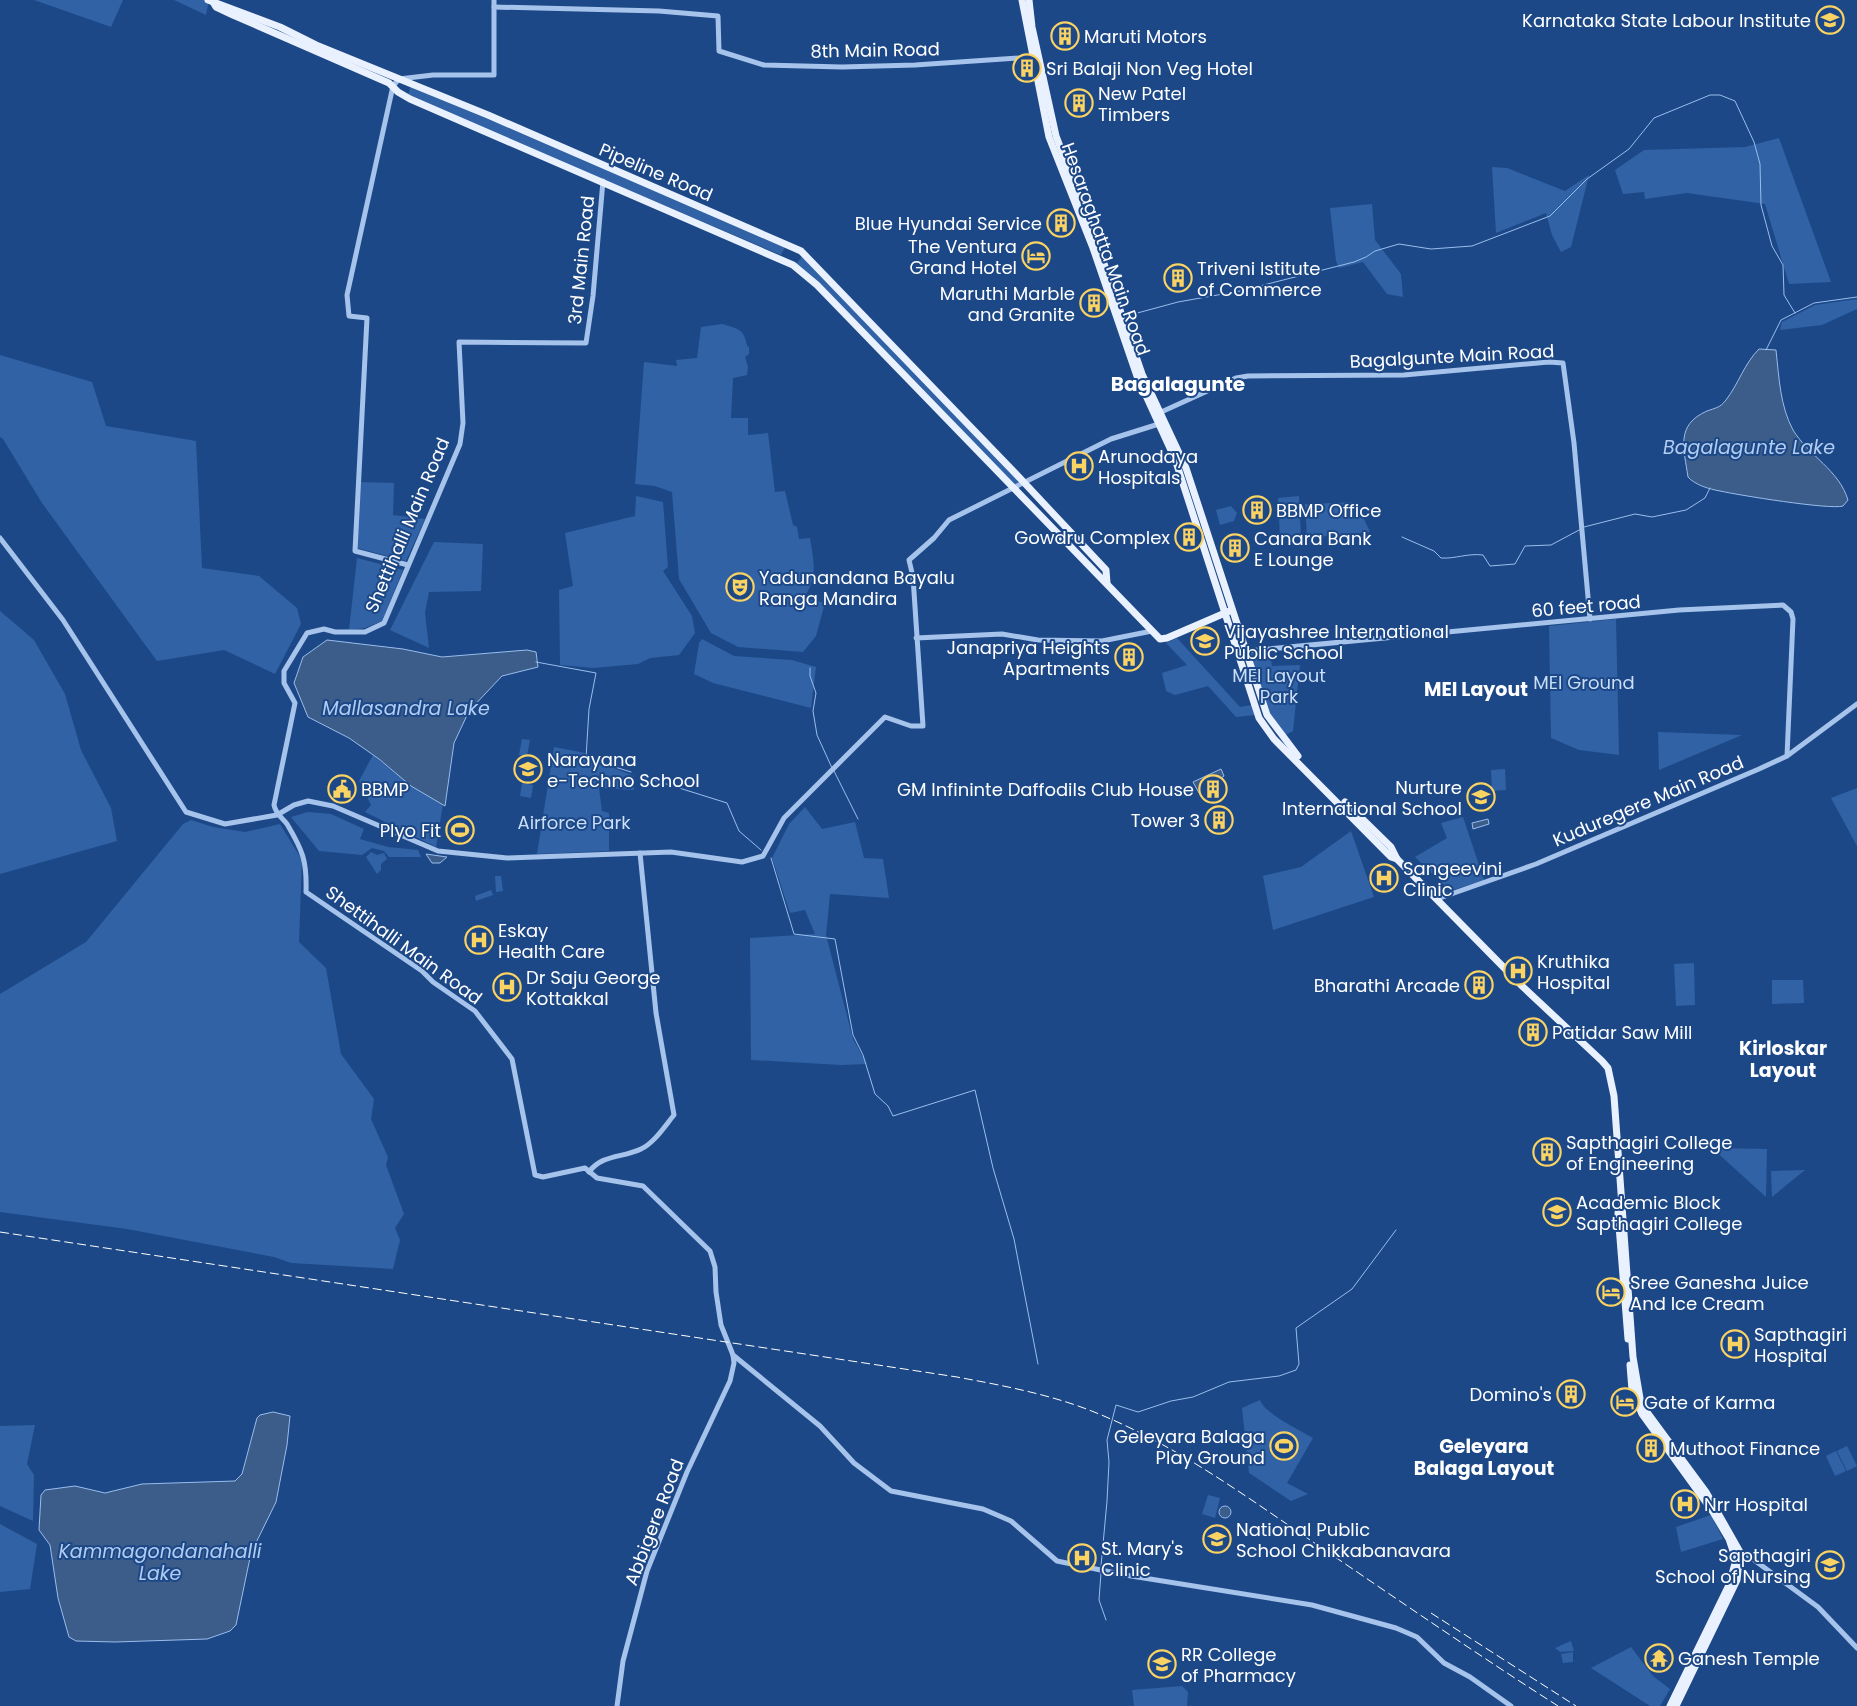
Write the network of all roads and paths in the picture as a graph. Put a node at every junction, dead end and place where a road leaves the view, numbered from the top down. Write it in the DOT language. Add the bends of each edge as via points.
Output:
graph roads {
  1 [pos="494,0"];
  2 [pos="1022,0"];
  3 [pos="1029,0"];
  4 [pos="210,1"];
  5 [pos="494,7"];
  6 [pos="1033,57"];
  7 [pos="399,79"];
  8 [pos="393,86"];
  9 [pos="603,181"];
  10 [pos="459,342"];
  11 [pos="1157,414"];
  12 [pos="1162,423"];
  13 [pos="1024,482"];
  14 [pos="1014,488"];
  15 [pos="0,538"];
  16 [pos="408,565"];
  17 [pos="1107,583"];
  18 [pos="1232,610"];
  19 [pos="1224,613"];
  20 [pos="1590,619"];
  21 [pos="1152,631"];
  22 [pos="916,638"];
  23 [pos="1246,651"];
  24 [pos="1237,652"];
  25 [pos="1857,704"];
  26 [pos="1787,756"];
  27 [pos="277,815"];
  28 [pos="640,853"];
  29 [pos="1397,859"];
  30 [pos="1437,899"];
  31 [pos="589,1172"];
  32 [pos="733,1355"];
  33 [pos="1738,1556"];
  34 [pos="1857,1648"];
  35 [pos="617,1706"];
  36 [pos="1511,1706"];
  37 [pos="1670,1706"];
  38 [pos="1676,1706"];
  1 -- 5 [label="street"];
  2 -- 6 [label="main road, Hesaraghatta Main Road"];
  3 -- 11 [label="main road, Hesaraghatta Main Road" via="1056,136"];
  4 -- 7 [label="main road, Pipeline Road"];
  4 -- 8 [label="main road, Pipeline Road" via="235,16"];
  5 -- 6 [label="street, 8th Main Road" via="659,11 718,16 719,51 764,65 915,65"];
  5 -- 7 [label="street" via="494,76 433,75"];
  6 -- 11 [label="main road, Hesaraghatta Main Road" via="1049,137 1093,248 1137,376"];
  7 -- 8 [label="street"];
  7 -- 13 [label="main road, Pipeline Road" via="801,251"];
  8 -- 9 [label="main road, Pipeline Road" via="410,99"];
  8 -- 16 [label="street" via="347,295 349,316 368,318 355,551"];
  9 -- 10 [label="street, 3rd Main Road" via="586,343"];
  9 -- 14 [label="main road, Pipeline Road" via="793,265"];
  10 -- 16 [label="street, Shettihalli Main Road" via="463,423 460,444"];
  11 -- 12 [label="main road"];
  11 -- 20 [label="street, Bagalgunte Main Road" via="1236,378 1248,376 1404,375 1562,363 1574,443"];
  12 -- 13 [label="street" via="1118,437"];
  12 -- 18 [label="main road" via="1186,468"];
  12 -- 19 [label="main road"];
  13 -- 14 [label="street"];
  13 -- 17 [label="main road, Pipeline Road" via="1106,570"];
  14 -- 17 [label="main road, Pipeline Road"];
  14 -- 22 [label="street" via="949,520 909,560"];
  15 -- 27 [label="street" via="63,620 186,812 225,824"];
  16 -- 27 [label="street, Shettihalli Main Road" via="384,623 365,632 324,629 307,632 284,671 284,683 295,703 274,805"];
  17 -- 21 [label="main road, Pipeline Road"];
  18 -- 19 [label="main road"];
  18 -- 23 [label="main road"];
  19 -- 21 [label="main road" via="1167,638 1160,638"];
  19 -- 24 [label="main road"];
  20 -- 23 [label="street, 60 feet road"];
  20 -- 26 [label="street, 60 feet road" via="1783,604 1793,619"];
  21 -- 22 [label="street" via="1102,641 1038,640 1002,634"];
  22 -- 28 [label="street" via="923,726 911,726 885,717 784,818 763,856 742,862 671,852"];
  23 -- 24 [label="street, 60 feet road"];
  23 -- 29 [label="main road" via="1267,716 1274,726 1298,757 1391,847"];
  24 -- 29 [label="main road" via="1259,718 1268,731 1391,857"];
  25 -- 26 [label="street, Kuduregere Main Road"];
  26 -- 30 [label="street, Kuduregere Main Road" via="1536,864"];
  27 -- 28 [label="street" via="308,801 333,806 438,851 473,855 507,858"];
  27 -- 31 [label="street, Shettihalli Main Road" via="285,822 303,853 307,867 306,892 475,1011 512,1059 535,1174 543,1177 585,1168"];
  28 -- 31 [label="street" via="656,1013 674,1115 642,1149 613,1156 594,1165"];
  29 -- 30 [label="main road"];
  30 -- 33 [label="main road" via="1600,1064 1605,1073 1612,1096 1624,1313 1632,1390 1642,1414 1697,1488"];
  31 -- 32 [label="street, Shettihalli Main Road" via="596,1178 643,1186 710,1252 715,1267 721,1325"];
  32 -- 35 [label="street, Abbigere Road" via="730,1380 687,1472 647,1571 624,1661"];
  32 -- 36 [label="street" via="820,1426 846,1455 890,1491 983,1509 1011,1521 1057,1560 1125,1575 1312,1605 1396,1628 1418,1636 1444,1663"];
  33 -- 34 [label="street" via="1753,1561 1818,1607"];
  33 -- 37 [label="main road" via="1729,1585"];
  33 -- 38 [label="main road" via="1736,1580"];
}
